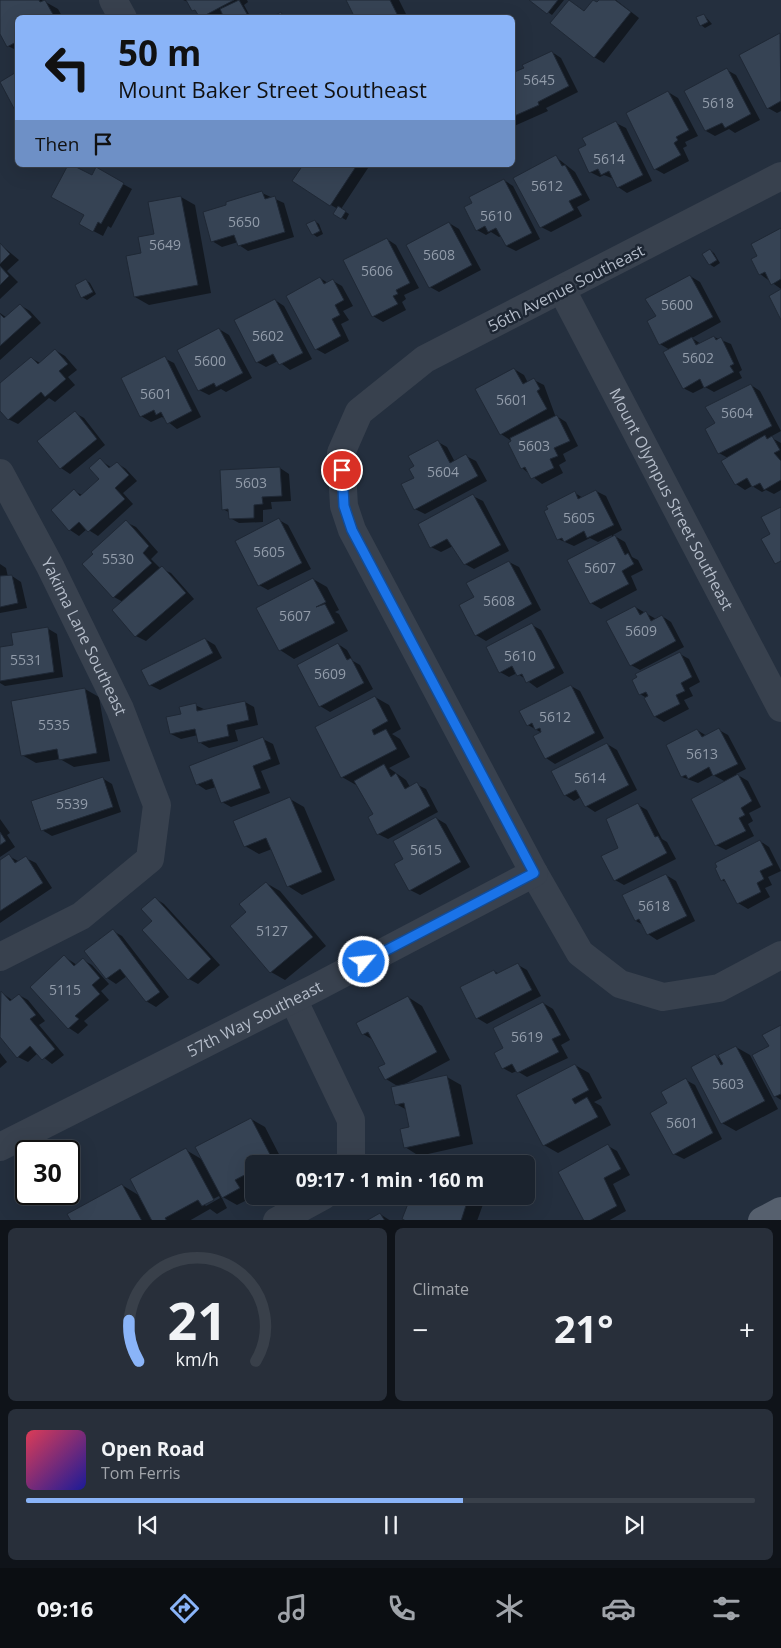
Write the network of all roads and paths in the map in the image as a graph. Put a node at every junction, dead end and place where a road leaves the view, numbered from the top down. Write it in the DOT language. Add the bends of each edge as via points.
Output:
graph roads {
  1 [pos="114,0"];
  2 [pos="122,15"];
  3 [pos="781,176"];
  4 [pos="562,290"];
  5 [pos="0,473"];
  6 [pos="781,708"];
  7 [pos="534,873"];
  8 [pos="781,955"];
  9 [pos="0,957"];
  10 [pos="293,999"];
  11 [pos="0,1147"];
  12 [pos="351,1155"];
  13 [pos="306,1205"];
  14 [pos="781,1211"];
  15 [pos="278,1220"];
  16 [pos="762,1220"];
  1 -- 2 [label="street"];
  3 -- 4 [label="street, 56th Avenue Southeast"];
  4 -- 6 [label="street, Mount Olympus Street Southeast"];
  4 -- 7 [label="street, 56th Avenue Southeast" via="425,359 359,412 341,453 344,506 352,530"];
  5 -- 9 [label="street, Yakima Lane Southeast" via="120,709 157,805 150,859 81,916"];
  7 -- 8 [label="street" via="580,953 620,984 664,997 718,988"];
  7 -- 10 [label="street, 57th Way Southeast"];
  10 -- 11 [label="street, 57th Way Southeast"];
  10 -- 12 [label="street" via="351,1120"];
  13 -- 15 [label="street"];
  14 -- 16 [label="main road"];
}
